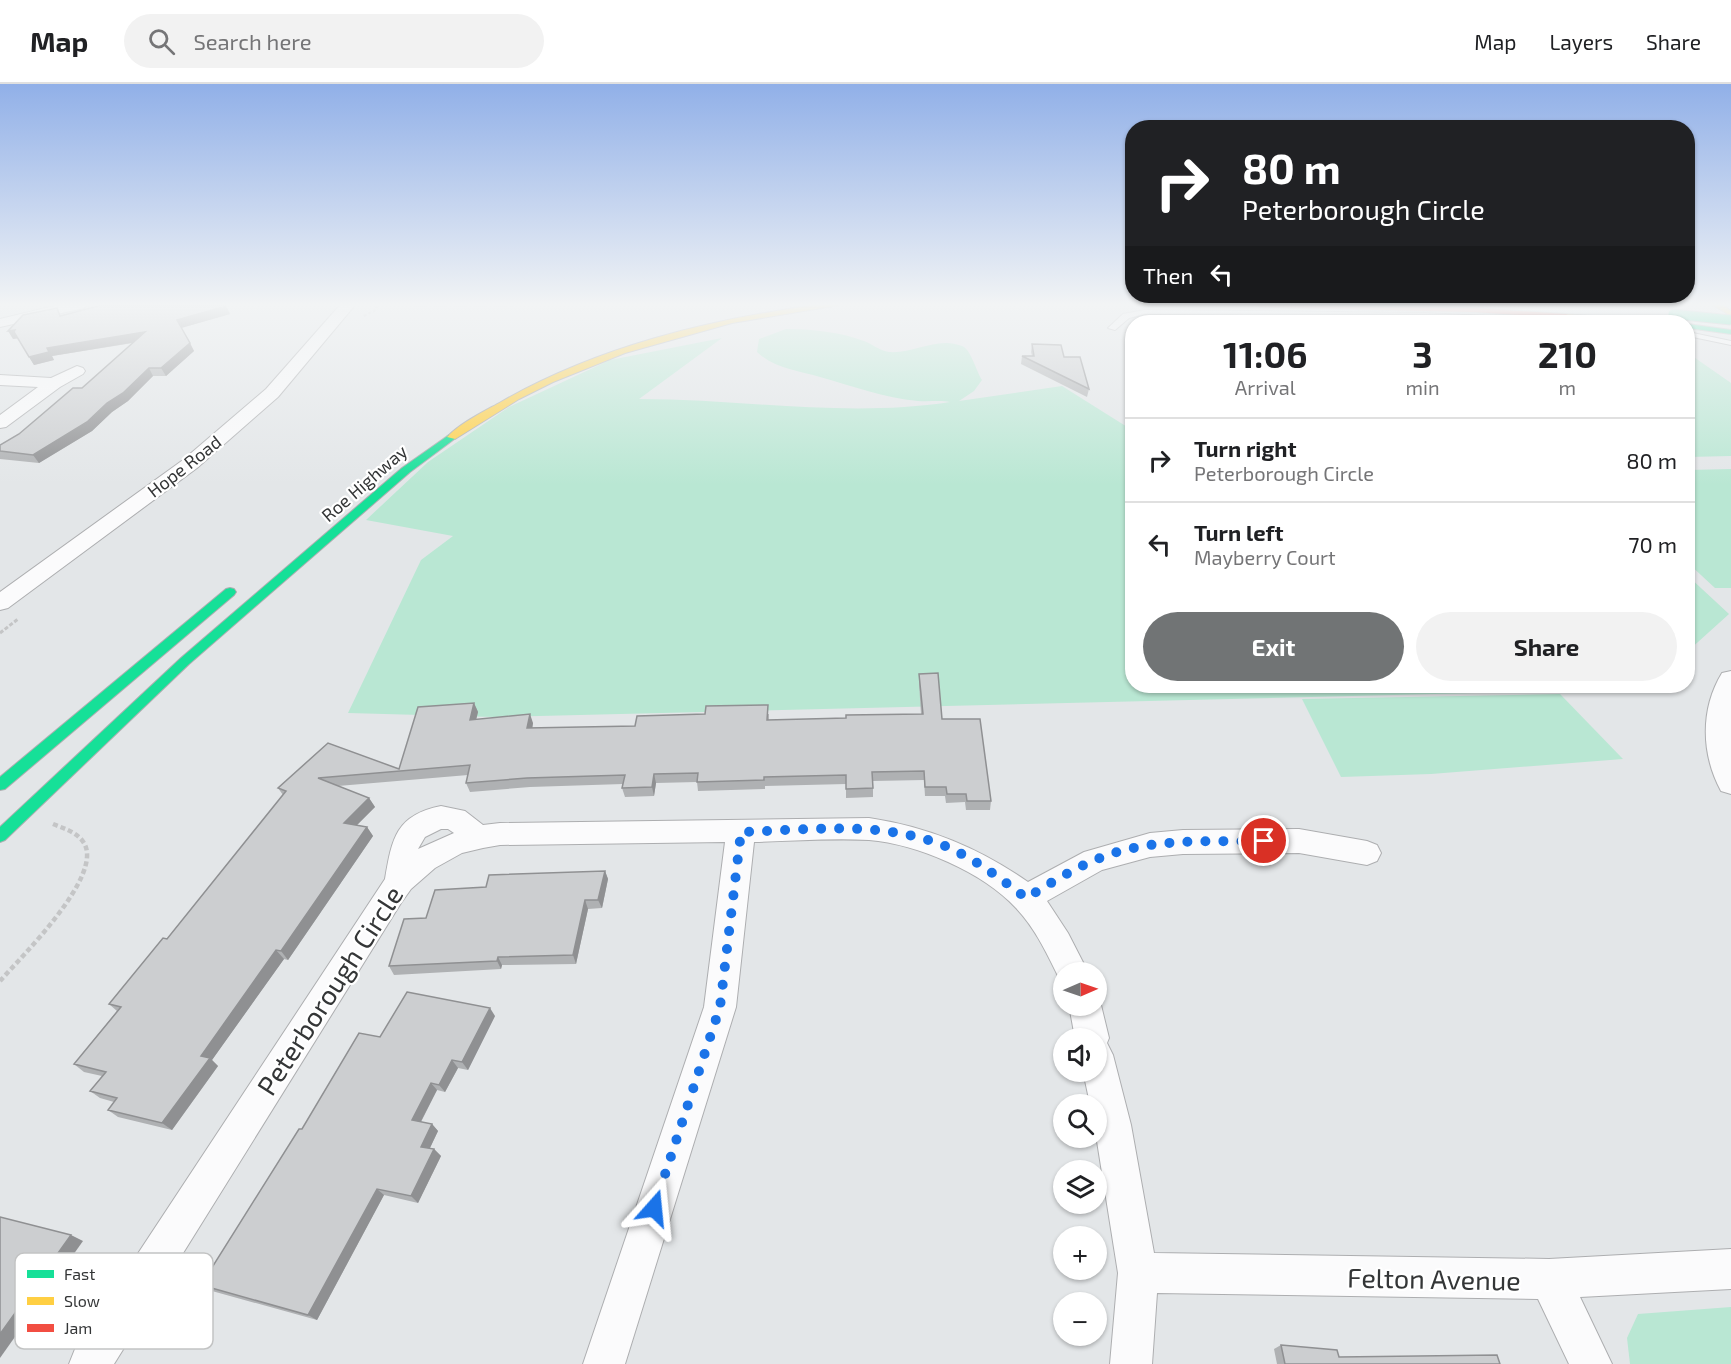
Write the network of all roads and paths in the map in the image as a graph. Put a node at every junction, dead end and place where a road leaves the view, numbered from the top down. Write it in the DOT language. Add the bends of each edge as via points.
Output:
graph roads {
  1 [pos="296,365"];
  2 [pos="553,365"];
  3 [pos="586,365"];
  4 [pos="77,371"];
  5 [pos="0,380"];
  6 [pos="54,383"];
  7 [pos="509,385"];
  8 [pos="0,423"];
  9 [pos="245,580"];
  10 [pos="0,603"];
  11 [pos="185,661"];
  12 [pos="1731,679"];
  13 [pos="0,784"];
  14 [pos="1731,784"];
  15 [pos="18,799"];
  16 [pos="48,823"];
  17 [pos="741,832"];
  18 [pos="0,836"];
  19 [pos="1367,853"];
  20 [pos="1026,898"];
  21 [pos="1067,962"];
  22 [pos="0,981"];
  23 [pos="1103,1082"];
  24 [pos="161,1253"];
  25 [pos="1731,1269"];
  26 [pos="1138,1273"];
  27 [pos="1549,1279"];
  28 [pos="100,1349"];
  29 [pos="90,1364"];
  30 [pos="604,1364"];
  31 [pos="1131,1364"];
  32 [pos="1591,1364"];
  1 -- 10 [label="street, Hope Road" via="272,393 198,457"];
  2 -- 7 [label="main road"];
  3 -- 11 [label="main road, Roe Highway" via="508,401 422,457"];
  4 -- 6 [label="street"];
  5 -- 6 [label="street"];
  6 -- 8 [label="street"];
  9 -- 13 [label="main road"];
  11 -- 15 [label="main road"];
  11 -- 18 [label="main road, Roe Highway"];
  12 -- 14 [label="street" via="1721,701 1719,730"];
  16 -- 22 [label="path" via="75,832 87,851 87,864 75,894"];
  17 -- 20 [label="street, Peterborough Circle" via="869,829 905,834 945,846 984,866"];
  17 -- 24 [label="street, Peterborough Circle" via="477,836 432,853 399,881"];
  17 -- 30 [label="street" via="720,1007"];
  19 -- 20 [label="street" via="1299,841 1150,845 1094,860"];
  20 -- 21 [label="street, Peterborough Circle" via="1056,939"];
  23 -- 26 [label="street"];
  25 -- 27 [label="street, Felton Avenue"];
  26 -- 27 [label="street, Felton Avenue"];
  26 -- 31 [label="street"];
  27 -- 32 [label="street"];
  28 -- 29 [label="street, Peterborough Circle"];
}
